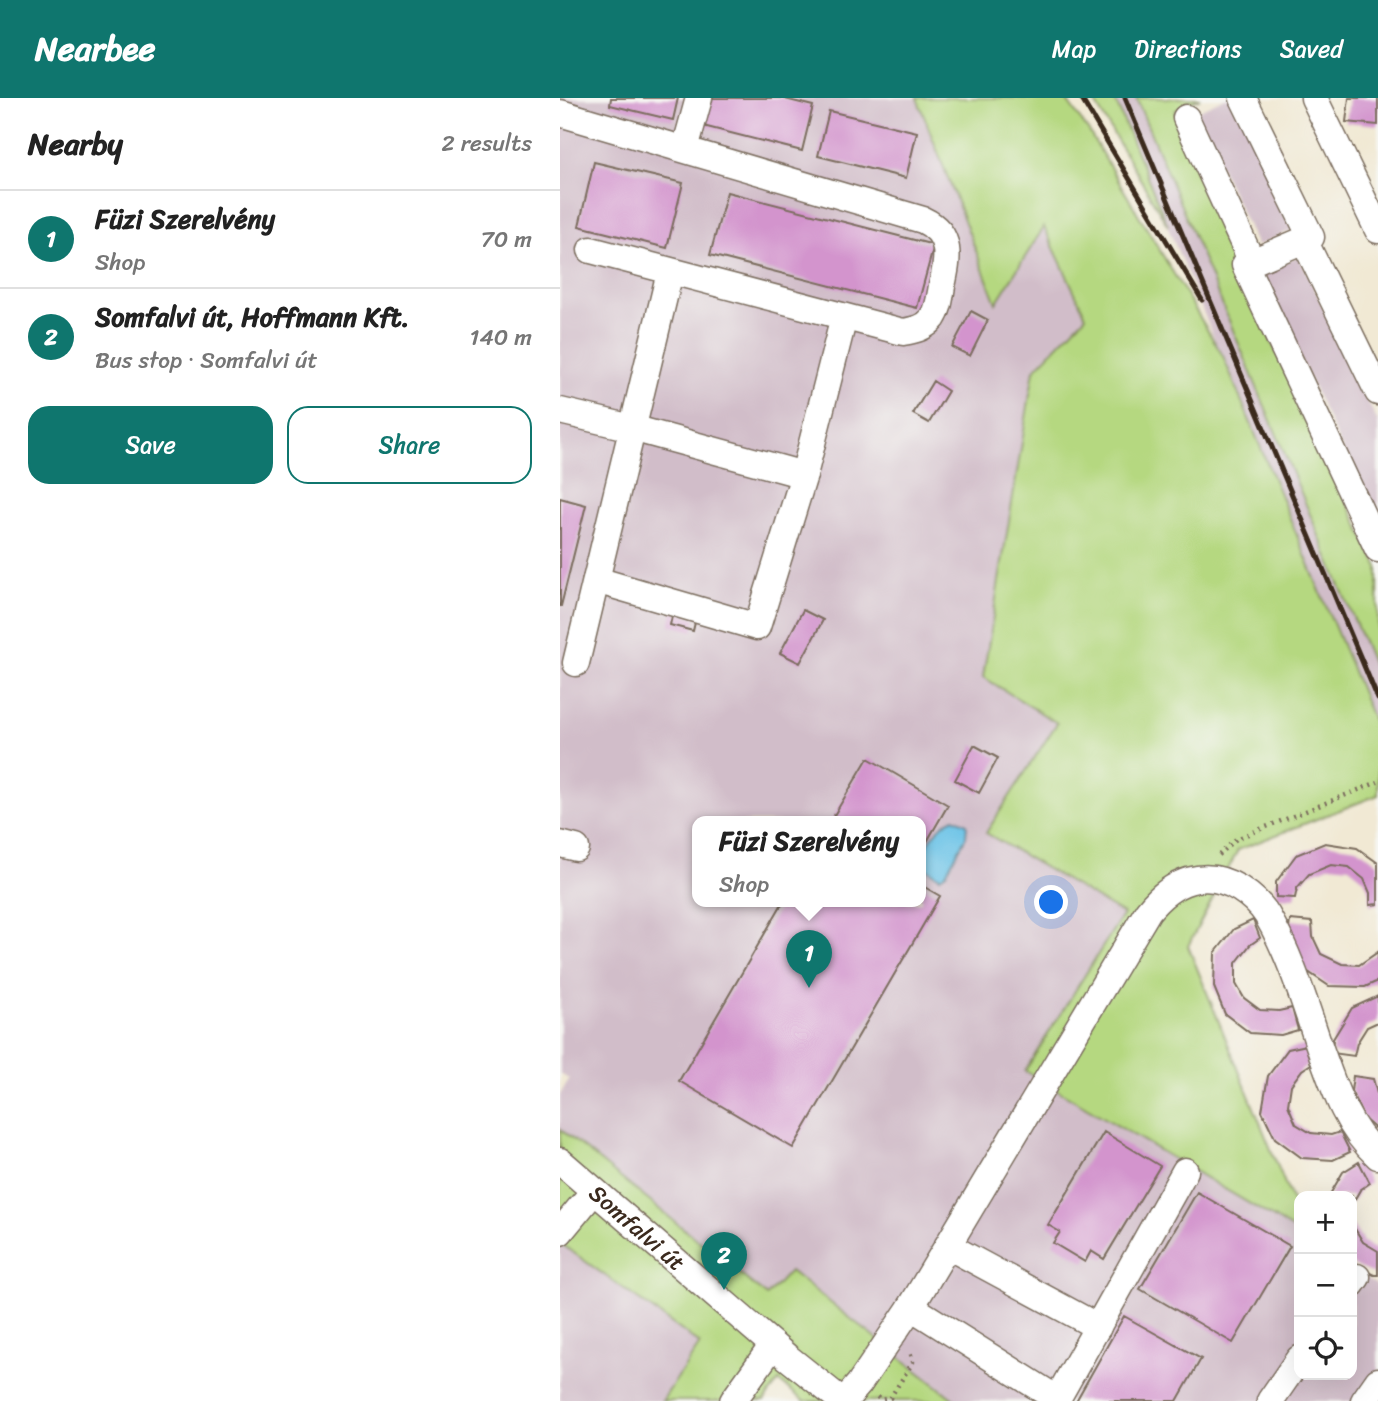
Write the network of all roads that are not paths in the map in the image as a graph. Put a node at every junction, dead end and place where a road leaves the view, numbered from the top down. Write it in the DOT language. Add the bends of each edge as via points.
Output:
graph roads {
  1 [pos="699,98"];
  2 [pos="1244,98"];
  3 [pos="1314,98"];
  4 [pos="560,113"];
  5 [pos="1186,118"];
  6 [pos="685,149"];
  7 [pos="1378,230"];
  8 [pos="1304,240"];
  9 [pos="591,250"];
  10 [pos="1252,262"];
  11 [pos="670,271"];
  12 [pos="845,317"];
  13 [pos="1378,392"];
  14 [pos="560,411"];
  15 [pos="632,428"];
  16 [pos="804,475"];
  17 [pos="1378,549"];
  18 [pos="596,580"];
  19 [pos="576,663"];
  20 [pos="1378,1156"];
  21 [pos="560,1161"];
  22 [pos="1185,1171"];
  23 [pos="594,1191"];
  24 [pos="560,1232"];
  25 [pos="948,1246"];
  26 [pos="911,1307"];
  27 [pos="1098,1327"];
  28 [pos="773,1345"];
  29 [pos="1294,1366"];
  30 [pos="1378,1381"];
  31 [pos="1057,1400"];
  32 [pos="733,1401"];
  33 [pos="843,1401"];
  34 [pos="1270,1401"];
  35 [pos="1364,1401"];
  1 -- 6 [label="street"];
  2 -- 8 [label="street" via="1311,237"];
  3 -- 7 [label="street"];
  4 -- 6 [label="street"];
  5 -- 10 [label="street"];
  6 -- 12 [label="street" via="923,220 940,232 947,263 934,317 925,326 904,332"];
  8 -- 10 [label="street"];
  8 -- 13 [label="street"];
  9 -- 11 [label="street"];
  10 -- 17 [label="street" via="1245,265"];
  11 -- 12 [label="street"];
  11 -- 15 [label="street"];
  12 -- 16 [label="street"];
  14 -- 15 [label="street"];
  15 -- 16 [label="street"];
  15 -- 18 [label="street"];
  16 -- 18 [label="street" via="757,627"];
  18 -- 19 [label="street"];
  20 -- 25 [label="street" via="1346,1114 1267,915 1237,887 1200,877 1174,886 1148,911"];
  21 -- 23 [label="street, Somfalvi út"];
  22 -- 27 [label="street"];
  23 -- 24 [label="street"];
  23 -- 28 [label="street, Somfalvi út"];
  25 -- 26 [label="street"];
  25 -- 27 [label="street"];
  26 -- 31 [label="street"];
  26 -- 33 [label="street"];
  27 -- 31 [label="street"];
  28 -- 32 [label="street"];
  28 -- 33 [label="street, Somfalvi út"];
  29 -- 34 [label="street"];
  30 -- 35 [label="street"];
}
